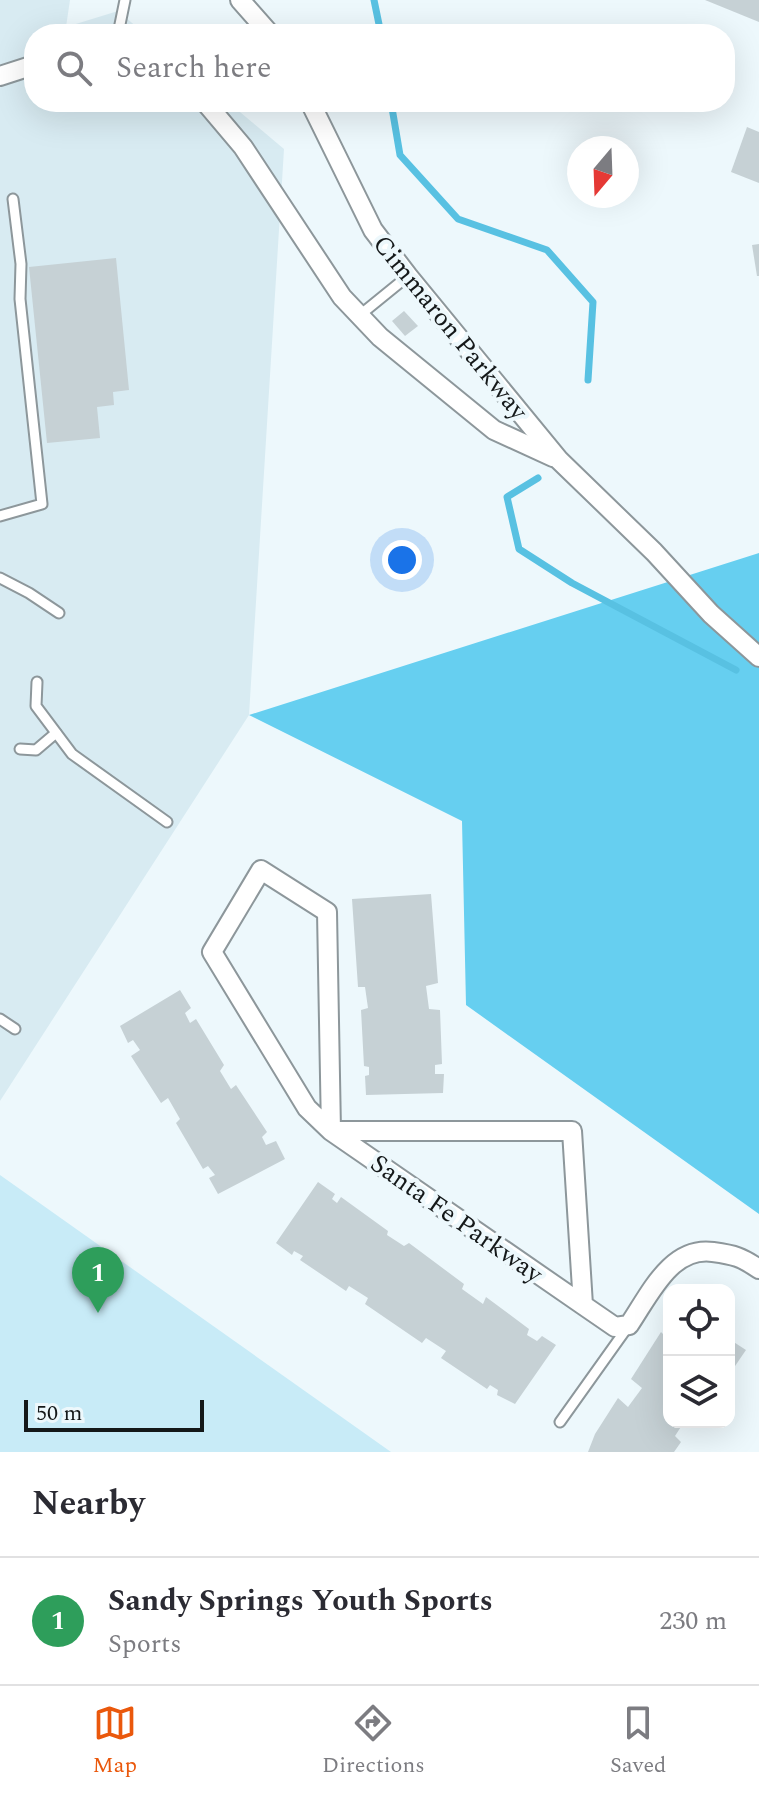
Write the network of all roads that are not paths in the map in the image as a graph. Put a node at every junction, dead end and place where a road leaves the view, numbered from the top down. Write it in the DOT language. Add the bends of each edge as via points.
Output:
graph roads {
  1 [pos="125,0"];
  2 [pos="240,0"];
  3 [pos="120,24"];
  4 [pos="261,24"];
  5 [pos="24,68"];
  6 [pos="0,76"];
  7 [pos="213,112"];
  8 [pos="315,112"];
  9 [pos="13,199"];
  10 [pos="408,276"];
  11 [pos="360,315"];
  12 [pos="559,460"];
  13 [pos="0,516"];
  14 [pos="0,578"];
  15 [pos="59,613"];
  16 [pos="759,657"];
  17 [pos="37,682"];
  18 [pos="56,733"];
  19 [pos="20,749"];
  20 [pos="167,822"];
  21 [pos="0,1019"];
  22 [pos="0,1033"];
  23 [pos="331,1131"];
  24 [pos="759,1269"];
  25 [pos="583,1305"];
  26 [pos="629,1325"];
  27 [pos="560,1422"];
  1 -- 3 [label="lane"];
  2 -- 4 [label="street"];
  5 -- 6 [label="street"];
  7 -- 11 [label="street, Cimmaron Parkway" via="243,147 342,297"];
  8 -- 10 [label="street, Cimmaron Parkway" via="373,230"];
  9 -- 13 [label="lane" via="42,504"];
  10 -- 11 [label="lane"];
  10 -- 12 [label="street, Cimmaron Parkway"];
  11 -- 12 [label="street, Cimmaron Parkway" via="494,430"];
  12 -- 16 [label="street, Cimmaron Parkway"];
  14 -- 15 [label="lane"];
  17 -- 18 [label="lane" via="36,706"];
  18 -- 19 [label="lane" via="36,750"];
  18 -- 20 [label="lane" via="72,754"];
  21 -- 22 [label="lane" via="15,1029"];
  23 -- 23 [label="street, Santa Fe Parkway" via="307,1108 212,952 261,870 327,912"];
  23 -- 25 [label="street, Santa Fe Parkway"];
  23 -- 25 [label="street, Santa Fe Parkway" via="572,1131"];
  24 -- 26 [label="street" via="739,1255 698,1250 671,1265"];
  25 -- 26 [label="street, Santa Fe Parkway" via="615,1327"];
  26 -- 27 [label="lane"];
}
